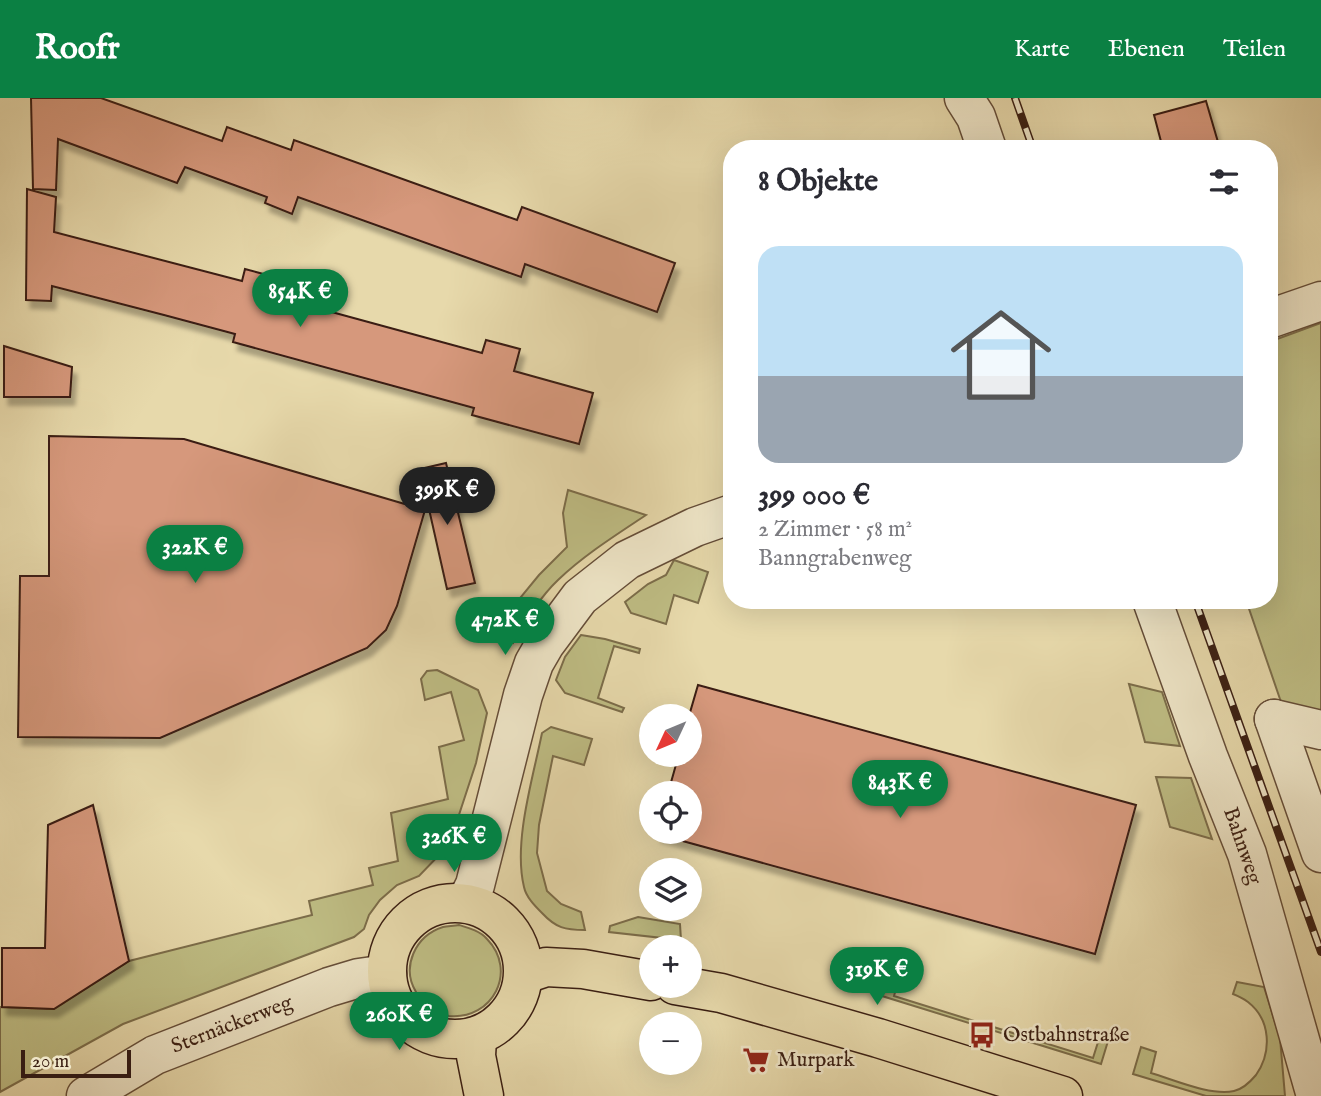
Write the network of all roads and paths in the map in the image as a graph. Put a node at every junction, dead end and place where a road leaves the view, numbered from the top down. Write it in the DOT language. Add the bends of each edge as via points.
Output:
graph roads {
  1 [pos="964,98"];
  2 [pos="984,140"];
  3 [pos="1321,301"];
  4 [pos="1278,316"];
  5 [pos="723,517"];
  6 [pos="1155,609"];
  7 [pos="1321,730"];
  8 [pos="1321,853"];
  9 [pos="466,903"];
  10 [pos="387,974"];
  11 [pos="525,974"];
  12 [pos="639,979"];
  13 [pos="702,990"];
  14 [pos="477,1038"];
  15 [pos="86,1096"];
  16 [pos="484,1096"];
  17 [pos="1063,1096"];
  18 [pos="1316,1096"];
  1 -- 2 [label="street"];
  3 -- 4 [label="street"];
  5 -- 9 [label="street" via="627,560 580,597 545,644 523,695 475,885"];
  6 -- 18 [label="street, Bahnweg" via="1247,854"];
  7 -- 8 [label="street" via="1274,719"];
  9 -- 10 [label="main road" via="442,904 420,913 401,929 390,950"];
  9 -- 11 [label="main road" via="497,916 518,942"];
  10 -- 14 [label="main road" via="396,1004 416,1028 446,1040"];
  10 -- 15 [label="street, Sternäckerweg" via="329,987 155,1055"];
  11 -- 12 [label="main road" via="546,967"];
  11 -- 14 [label="main road" via="511,1013"];
  13 -- 17 [label="main road"];
  14 -- 16 [label="main road"];
}
